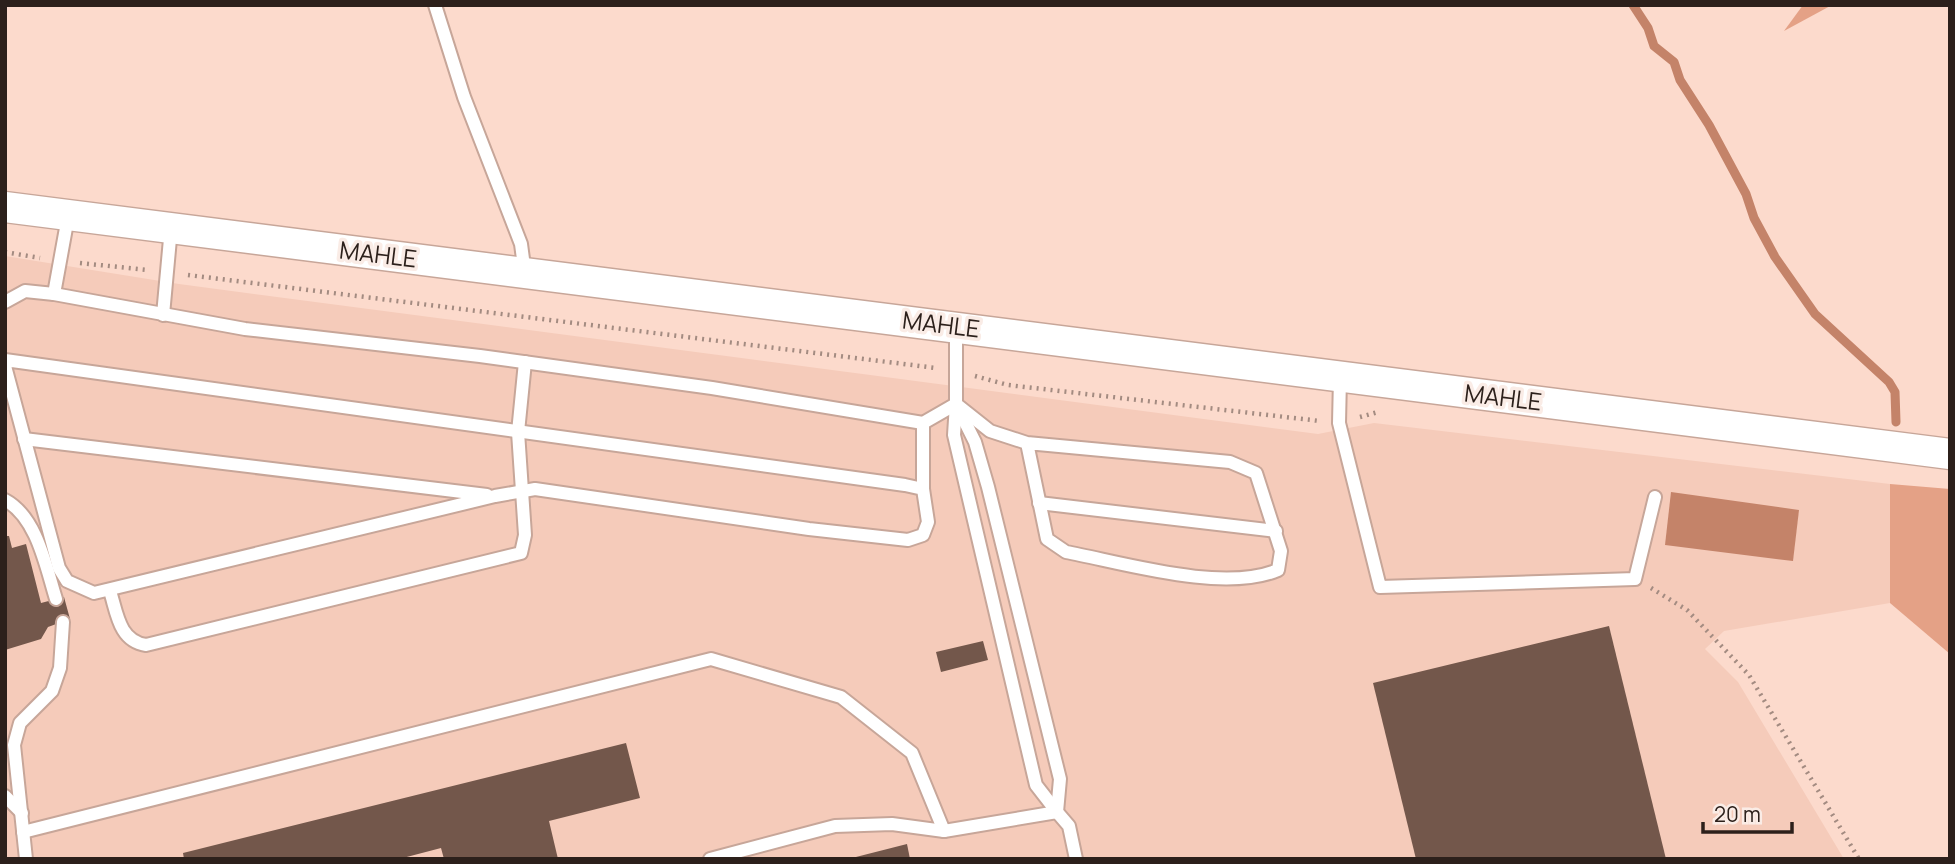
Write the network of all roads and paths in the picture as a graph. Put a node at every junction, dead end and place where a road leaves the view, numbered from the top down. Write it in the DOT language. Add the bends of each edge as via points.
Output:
graph roads {
  1 [pos="435,5"];
  2 [pos="5,207"];
  3 [pos="68,217"];
  4 [pos="171,228"];
  5 [pos="525,274"];
  6 [pos="54,294"];
  7 [pos="5,302"];
  8 [pos="163,315"];
  9 [pos="957,327"];
  10 [pos="526,362"];
  11 [pos="5,363"];
  12 [pos="1340,377"];
  13 [pos="956,404"];
  14 [pos="923,423"];
  15 [pos="518,432"];
  16 [pos="24,439"];
  17 [pos="1027,443"];
  18 [pos="1950,454"];
  19 [pos="923,489"];
  20 [pos="521,491"];
  21 [pos="495,496"];
  22 [pos="1655,497"];
  23 [pos="5,500"];
  24 [pos="1039,503"];
  25 [pos="1276,531"];
  26 [pos="1635,579"];
  27 [pos="110,591"];
  28 [pos="56,599"];
  29 [pos="63,622"];
  30 [pos="5,796"];
  31 [pos="1058,812"];
  32 [pos="22,813"];
  33 [pos="944,831"];
  34 [pos="23,832"];
  35 [pos="26,859"];
  36 [pos="710,859"];
  37 [pos="1076,859"];
  38 [pos="1858,859"];
  1 -- 5 [label="lane" via="464,97 521,244"];
  2 -- 3 [label="street, MAHLE"];
  3 -- 4 [label="street, MAHLE"];
  3 -- 6 [label="lane"];
  4 -- 5 [label="street, MAHLE"];
  4 -- 8 [label="lane"];
  5 -- 9 [label="street, MAHLE"];
  6 -- 7 [label="lane" via="25,291"];
  6 -- 8 [label="lane"];
  8 -- 10 [label="lane"];
  9 -- 12 [label="street, MAHLE"];
  9 -- 13 [label="lane"];
  10 -- 14 [label="lane"];
  10 -- 15 [label="lane"];
  11 -- 15 [label="lane"];
  11 -- 16 [label="lane"];
  12 -- 18 [label="street, MAHLE"];
  12 -- 26 [label="lane" via="1339,423 1380,587"];
  13 -- 14 [label="lane"];
  13 -- 17 [label="lane" via="990,431"];
  13 -- 31 [label="lane" via="975,442 992,500 1060,779"];
  13 -- 31 [label="lane" via="954,435 1036,785"];
  14 -- 19 [label="lane"];
  15 -- 19 [label="lane"];
  15 -- 20 [label="lane"];
  16 -- 21 [label="lane"];
  16 -- 27 [label="lane" via="59,568 76,586 94,593"];
  17 -- 24 [label="lane"];
  17 -- 25 [label="lane" via="1230,462 1256,473"];
  19 -- 20 [label="lane" via="928,522 923,535 908,540 535,489"];
  20 -- 21 [label="lane"];
  20 -- 27 [label="lane" via="521,553 173,639 135,643 122,630"];
  21 -- 27 [label="lane"];
  22 -- 26 [label="lane"];
  23 -- 28 [label="lane" via="17,507 37,542"];
  24 -- 25 [label="lane"];
  24 -- 25 [label="lane" via="1047,539 1066,552 1213,579 1263,577 1278,570 1281,551"];
  26 -- 38 [label="path" via="1687,610 1749,675"];
  29 -- 32 [label="lane" via="60,668 52,691 20,723 14,745"];
  30 -- 32 [label="lane"];
  31 -- 33 [label="lane"];
  31 -- 37 [label="lane" via="1069,826"];
  32 -- 34 [label="lane"];
  33 -- 34 [label="lane" via="912,753 841,696 711,659"];
  33 -- 36 [label="lane" via="892,824 835,826"];
  34 -- 35 [label="lane"];
}
